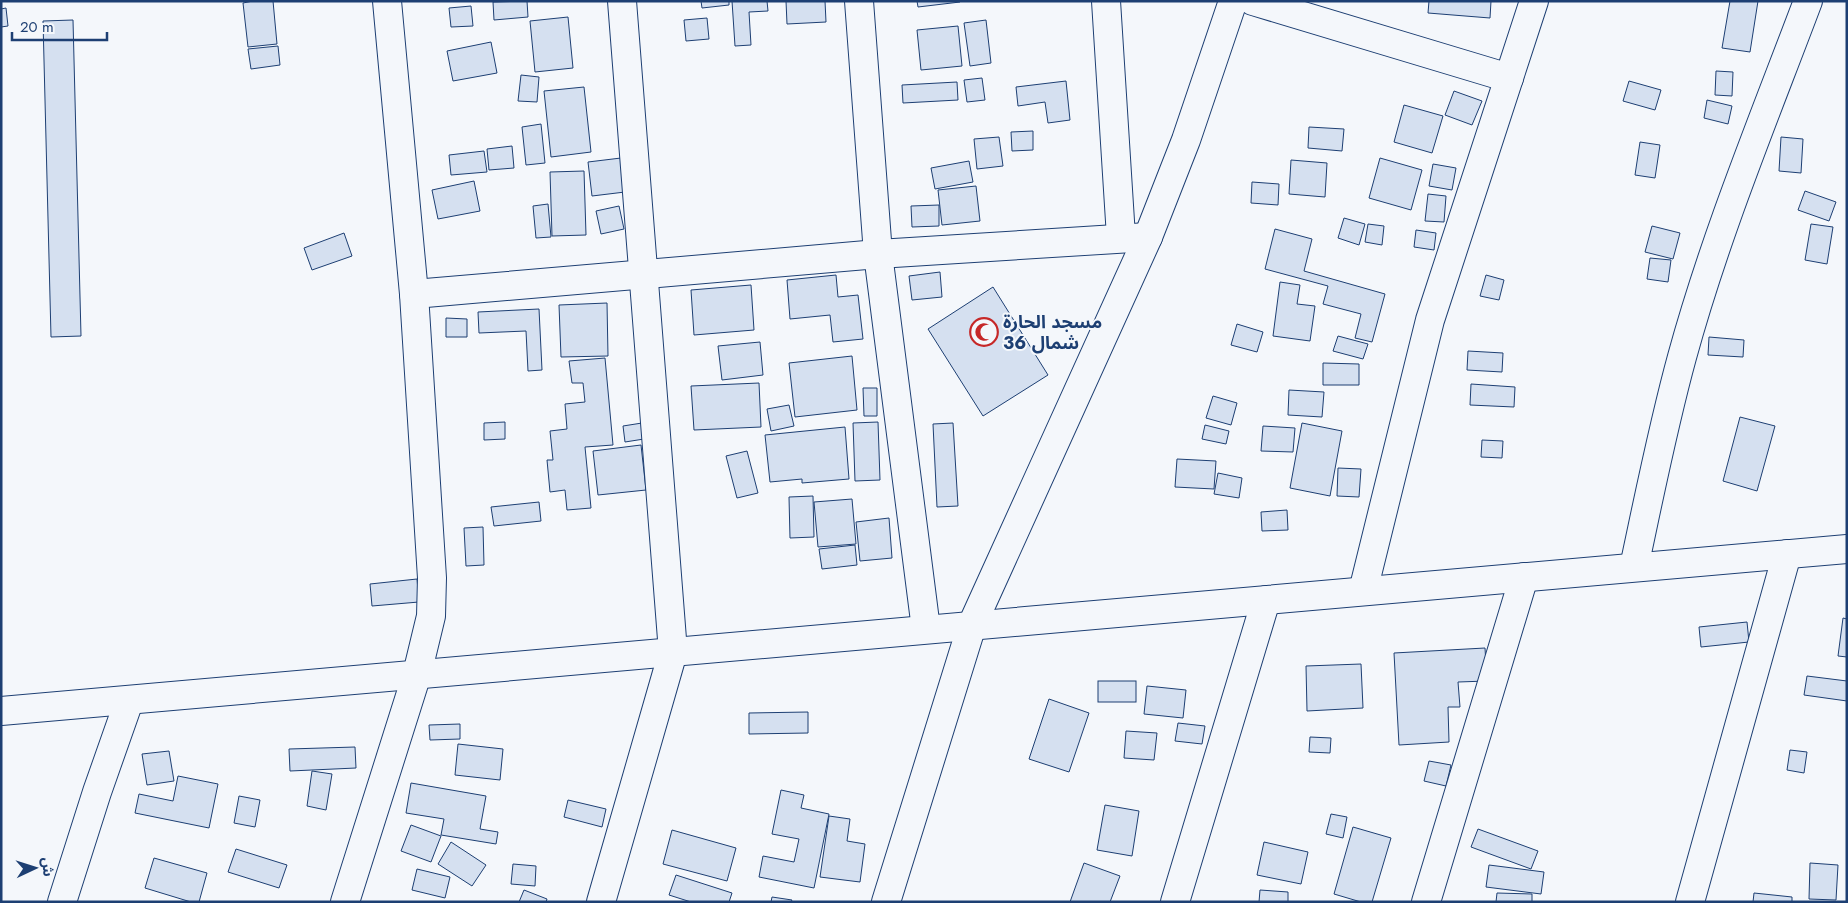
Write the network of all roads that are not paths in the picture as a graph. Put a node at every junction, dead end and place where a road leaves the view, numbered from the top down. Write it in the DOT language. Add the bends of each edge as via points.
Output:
graph roads {
  1 [pos="387,1"];
  2 [pos="622,1"];
  3 [pos="859,1"];
  4 [pos="1106,1"];
  5 [pos="1233,1"];
  6 [pos="1253,1"];
  7 [pos="1534,1"];
  8 [pos="1808,1"];
  9 [pos="1510,78"];
  10 [pos="1148,236"];
  11 [pos="1121,237"];
  12 [pos="878,254"];
  13 [pos="644,275"];
  14 [pos="414,294"];
  15 [pos="1847,549"];
  16 [pos="1787,554"];
  17 [pos="1634,567"];
  18 [pos="1524,577"];
  19 [pos="1363,591"];
  20 [pos="1266,600"];
  21 [pos="972,625"];
  22 [pos="926,629"];
  23 [pos="674,652"];
  24 [pos="417,674"];
  25 [pos="129,700"];
  26 [pos="1,711"];
  27 [pos="62,902"];
  28 [pos="345,902"];
  29 [pos="601,902"];
  30 [pos="886,902"];
  31 [pos="1175,902"];
  32 [pos="1426,902"];
  33 [pos="1690,902"];
  1 -- 14 [label="street"];
  2 -- 13 [label="street"];
  3 -- 12 [label="street"];
  4 -- 11 [label="street"];
  5 -- 10 [label="street" via="1186,140"];
  6 -- 9 [label="street"];
  7 -- 9 [label="street"];
  8 -- 17 [label="street" via="1721,234 1682,357"];
  9 -- 19 [label="street" via="1430,320"];
  10 -- 11 [label="street"];
  10 -- 21 [label="street"];
  11 -- 12 [label="street"];
  12 -- 13 [label="street"];
  12 -- 22 [label="street"];
  13 -- 14 [label="street"];
  13 -- 23 [label="street"];
  14 -- 24 [label="street" via="432,578 431,616"];
  15 -- 16 [label="street"];
  16 -- 17 [label="street"];
  16 -- 33 [label="street"];
  17 -- 18 [label="street"];
  18 -- 19 [label="street"];
  18 -- 32 [label="street"];
  19 -- 20 [label="street"];
  20 -- 21 [label="street"];
  20 -- 31 [label="street"];
  21 -- 22 [label="street"];
  21 -- 30 [label="street"];
  22 -- 23 [label="street"];
  23 -- 24 [label="street"];
  23 -- 29 [label="street"];
  24 -- 25 [label="street"];
  24 -- 28 [label="street"];
  25 -- 26 [label="street"];
  25 -- 27 [label="street"];
}
